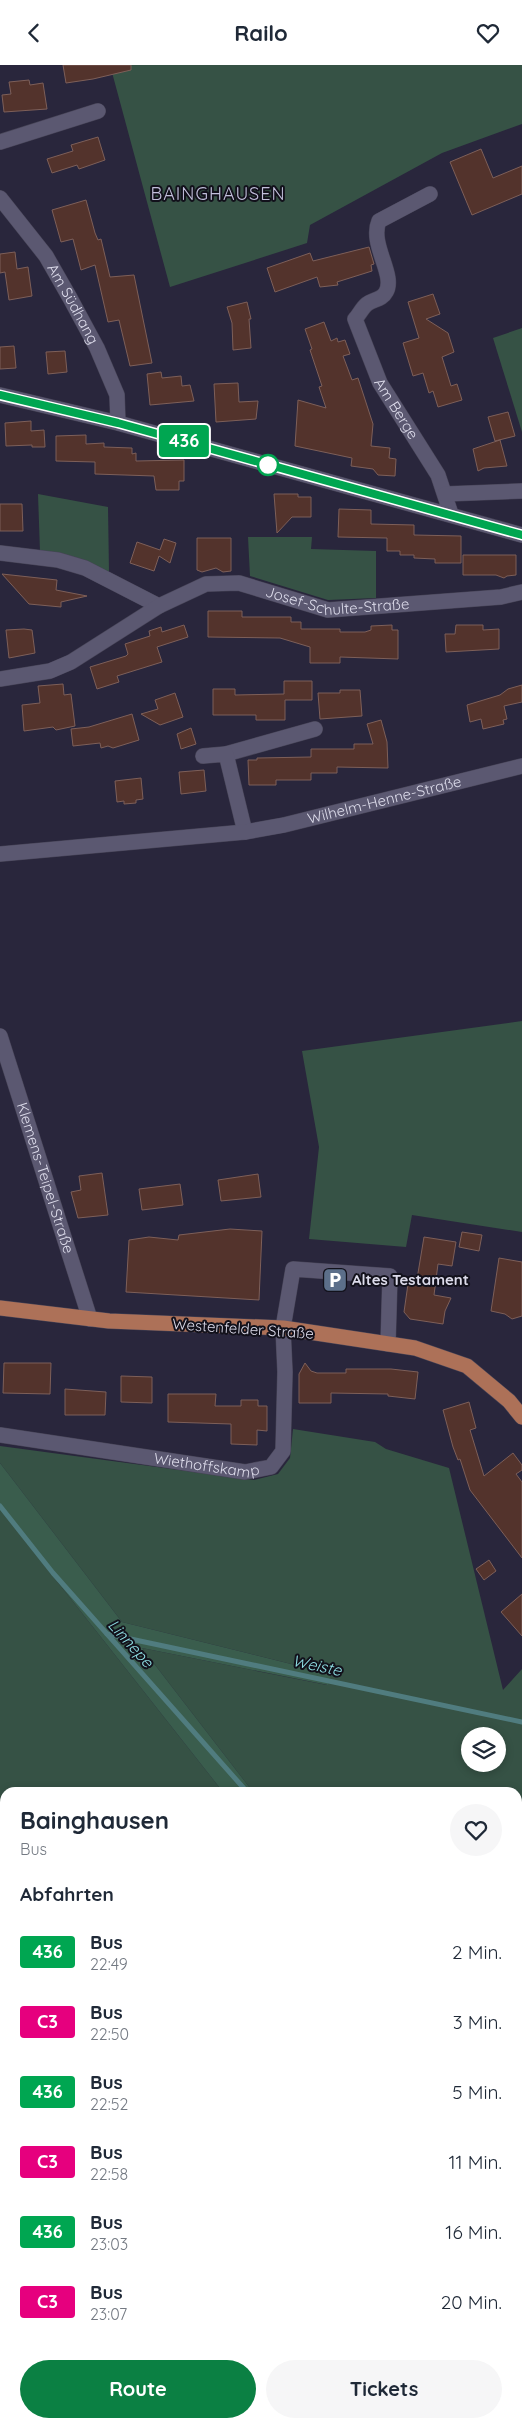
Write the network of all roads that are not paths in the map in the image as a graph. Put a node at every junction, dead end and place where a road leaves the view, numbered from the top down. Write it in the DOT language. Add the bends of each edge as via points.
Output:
graph roads {
  1 [pos="98,111"];
  2 [pos="0,142"];
  3 [pos="430,194"];
  4 [pos="0,198"];
  5 [pos="0,395"];
  6 [pos="118,423"];
  7 [pos="522,491"];
  8 [pos="445,494"];
  9 [pos="451,514"];
  10 [pos="522,535"];
  11 [pos="0,553"];
  12 [pos="522,592"];
  13 [pos="159,606"];
  14 [pos="0,679"];
  15 [pos="315,729"];
  16 [pos="226,754"];
  17 [pos="204,756"];
  18 [pos="522,765"];
  19 [pos="245,832"];
  20 [pos="0,854"];
  21 [pos="0,1036"];
  22 [pos="0,1308"];
  23 [pos="90,1319"];
  24 [pos="283,1329"];
  25 [pos="388,1344"];
  26 [pos="522,1417"];
  27 [pos="0,1435"];
  1 -- 2 [label="street"];
  3 -- 8 [label="street, Am Berge" via="379,221 377,243 388,279 388,290 383,297 367,304 355,319 380,383 432,464"];
  4 -- 6 [label="street, Am Südhang" via="46,257 75,306 117,395"];
  5 -- 6 [label="street"];
  6 -- 9 [label="street"];
  7 -- 8 [label="street"];
  8 -- 9 [label="street, Am Berge"];
  9 -- 10 [label="street"];
  11 -- 13 [label="street" via="58,560 86,568"];
  12 -- 13 [label="street, Josef-Schulte-Straße" via="501,597 328,609 256,587 222,582 191,589"];
  13 -- 14 [label="street, Josef-Schulte-Straße" via="71,662 50,671"];
  15 -- 16 [label="street"];
  16 -- 17 [label="street"];
  16 -- 19 [label="street"];
  18 -- 19 [label="street, Wilhelm-Henne-Straße"];
  19 -- 20 [label="street, Wilhelm-Henne-Straße"];
  21 -- 23 [label="street, Klemens-Teipel-Straße"];
  22 -- 23 [label="main road, Westenfelder Straße"];
  23 -- 24 [label="main road, Westenfelder Straße"];
  24 -- 25 [label="main road, Westenfelder Straße"];
  24 -- 25 [label="street, Wiethoffskamp" via="293,1269 390,1276"];
  24 -- 27 [label="street, Wiethoffskamp" via="286,1372 283,1451 271,1467 245,1471"];
  25 -- 26 [label="main road, Westenfelder Straße" via="415,1348 467,1365 509,1401"];
}
